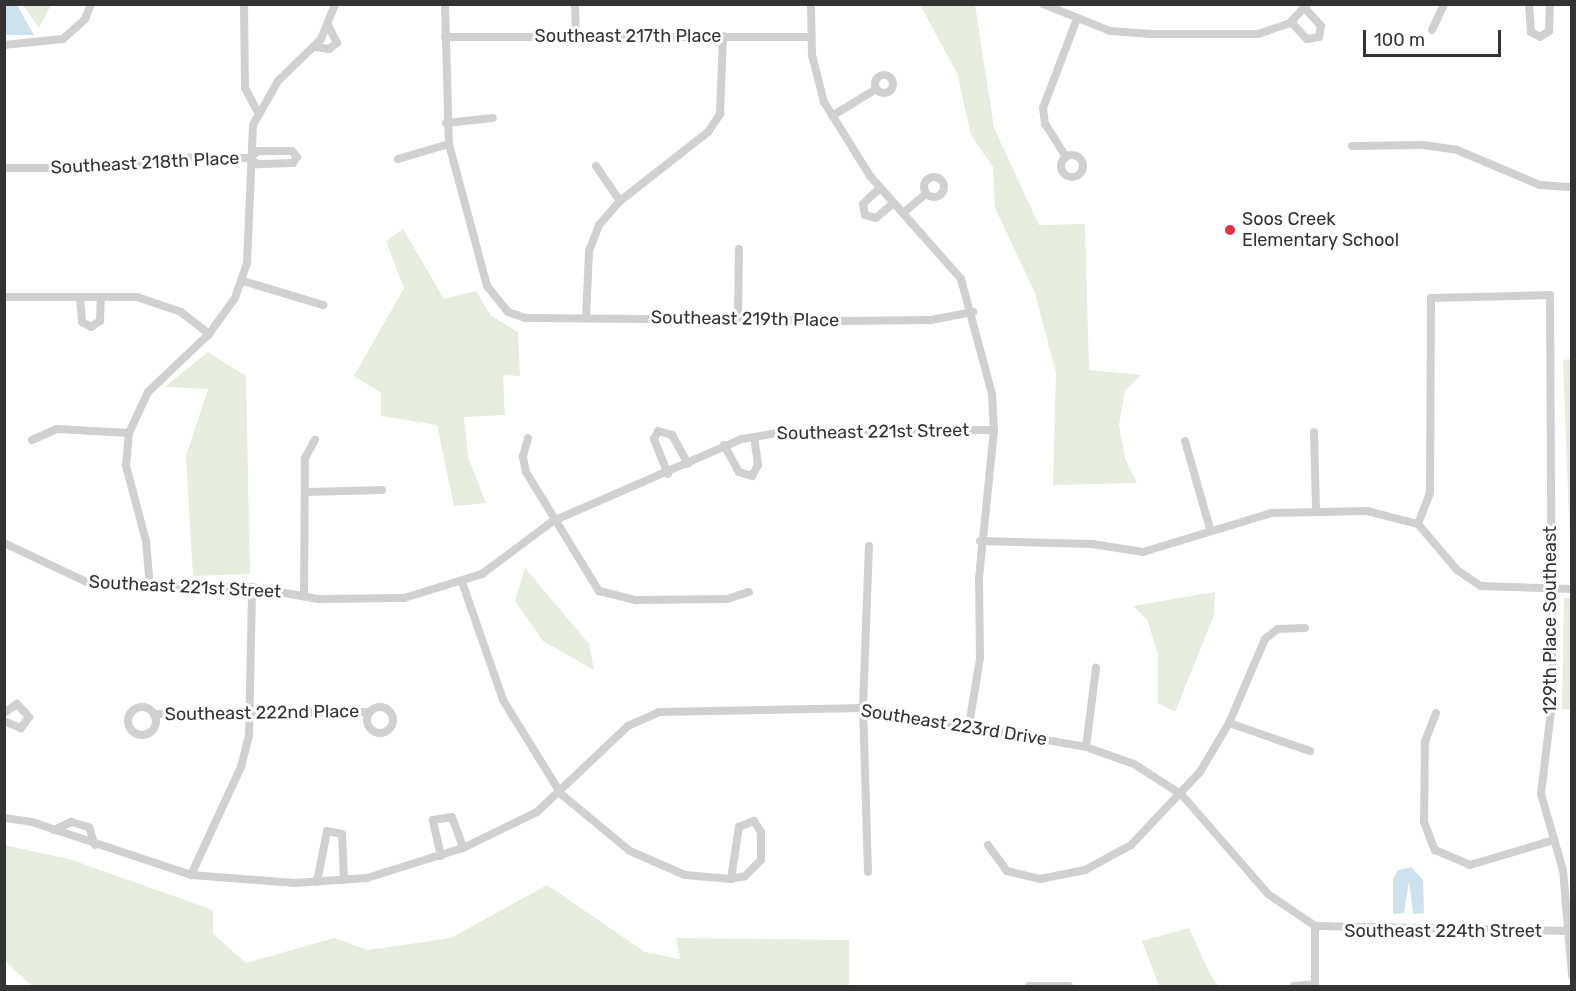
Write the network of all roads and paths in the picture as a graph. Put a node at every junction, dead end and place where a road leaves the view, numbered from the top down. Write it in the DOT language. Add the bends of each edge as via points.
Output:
graph roads {
  1 [pos="92,4"];
  2 [pos="244,4"];
  3 [pos="335,4"];
  4 [pos="445,4"];
  5 [pos="576,4"];
  6 [pos="811,4"];
  7 [pos="1043,4"];
  8 [pos="1444,4"];
  9 [pos="1529,4"];
  10 [pos="1550,4"];
  11 [pos="1304,9"];
  12 [pos="1076,21"];
  13 [pos="1292,22"];
  14 [pos="328,25"];
  15 [pos="1432,30"];
  16 [pos="576,36"];
  17 [pos="723,36"];
  18 [pos="445,37"];
  19 [pos="811,37"];
  20 [pos="4,45"];
  21 [pos="316,47"];
  22 [pos="876,89"];
  23 [pos="258,112"];
  24 [pos="832,116"];
  25 [pos="493,118"];
  26 [pos="446,123"];
  27 [pos="449,144"];
  28 [pos="1352,146"];
  29 [pos="1066,157"];
  30 [pos="249,158"];
  31 [pos="398,159"];
  32 [pos="596,166"];
  33 [pos="4,168"];
  34 [pos="1572,187"];
  35 [pos="880,188"];
  36 [pos="926,194"];
  37 [pos="620,201"];
  38 [pos="893,203"];
  39 [pos="903,213"];
  40 [pos="739,249"];
  41 [pos="243,282"];
  42 [pos="4,297"];
  43 [pos="80,297"];
  44 [pos="101,297"];
  45 [pos="323,305"];
  46 [pos="974,312"];
  47 [pos="738,317"];
  48 [pos="586,318"];
  49 [pos="209,334"];
  50 [pos="994,430"];
  51 [pos="1314,432"];
  52 [pos="129,433"];
  53 [pos="754,437"];
  54 [pos="528,438"];
  55 [pos="32,440"];
  56 [pos="315,440"];
  57 [pos="1185,441"];
  58 [pos="724,445"];
  59 [pos="688,464"];
  60 [pos="668,474"];
  61 [pos="381,490"];
  62 [pos="306,492"];
  63 [pos="1316,510"];
  64 [pos="553,521"];
  65 [pos="1418,524"];
  66 [pos="1210,529"];
  67 [pos="980,541"];
  68 [pos="4,543"];
  69 [pos="869,546"];
  70 [pos="462,582"];
  71 [pos="252,587"];
  72 [pos="150,588"];
  73 [pos="1550,589"];
  74 [pos="1572,589"];
  75 [pos="749,592"];
  76 [pos="304,596"];
  77 [pos="1305,628"];
  78 [pos="1096,668"];
  79 [pos="863,708"];
  80 [pos="250,711"];
  81 [pos="369,712"];
  82 [pos="4,713"];
  83 [pos="1436,713"];
  84 [pos="154,714"];
  85 [pos="4,721"];
  86 [pos="1229,723"];
  87 [pos="969,726"];
  88 [pos="1086,747"];
  89 [pos="1310,751"];
  90 [pos="561,794"];
  91 [pos="1182,795"];
  92 [pos="4,818"];
  93 [pos="54,830"];
  94 [pos="1554,840"];
  95 [pos="95,845"];
  96 [pos="988,845"];
  97 [pos="463,848"];
  98 [pos="441,856"];
  99 [pos="868,872"];
  100 [pos="191,875"];
  101 [pos="730,879"];
  102 [pos="344,880"];
  103 [pos="317,882"];
  104 [pos="1315,926"];
  105 [pos="1570,931"];
  106 [pos="1572,976"];
  107 [pos="1315,985"];
  108 [pos="1029,987"];
  109 [pos="1069,987"];
  110 [pos="1294,987"];
  1 -- 20 [label="street" via="79,27 49,44"];
  2 -- 23 [label="street" via="245,88"];
  3 -- 14 [label="street"];
  4 -- 18 [label="street"];
  5 -- 16 [label="street"];
  6 -- 19 [label="street"];
  7 -- 12 [label="street"];
  8 -- 15 [label="street"];
  9 -- 10 [label="street" via="1531,32 1540,37 1549,31"];
  11 -- 13 [label="street"];
  11 -- 13 [label="street" via="1321,26 1318,37 1307,39"];
  12 -- 13 [label="street" via="1149,34 1258,34"];
  12 -- 29 [label="street" via="1043,108 1045,124"];
  14 -- 21 [label="street"];
  14 -- 21 [label="street" via="337,43 329,49"];
  16 -- 17 [label="street, Southeast 217th Place"];
  16 -- 18 [label="street, Southeast 217th Place"];
  17 -- 19 [label="street, Southeast 217th Place"];
  17 -- 37 [label="street" via="723,103 715,124"];
  18 -- 26 [label="street"];
  19 -- 24 [label="street" via="814,71"];
  21 -- 23 [label="street" via="278,81"];
  22 -- 24 [label="street"];
  23 -- 30 [label="street"];
  24 -- 35 [label="street"];
  25 -- 26 [label="street"];
  26 -- 27 [label="street"];
  27 -- 31 [label="street"];
  27 -- 48 [label="street, Southeast 219th Place" via="487,286 499,306 516,316"];
  28 -- 34 [label="street" via="1424,145 1457,150 1540,185"];
  30 -- 30 [label="street" via="258,151 292,151 297,157 290,163 257,164"];
  30 -- 33 [label="street, Southeast 218th Place" via="194,157 106,168"];
  30 -- 41 [label="street" via="249,245"];
  32 -- 37 [label="street"];
  35 -- 38 [label="street"];
  35 -- 38 [label="street" via="863,204 865,215 876,218"];
  36 -- 39 [label="street"];
  37 -- 48 [label="street" via="599,225 589,251"];
  38 -- 39 [label="street"];
  39 -- 46 [label="street" via="953,265"];
  40 -- 47 [label="street"];
  41 -- 45 [label="street"];
  41 -- 49 [label="street"];
  42 -- 43 [label="street"];
  43 -- 44 [label="street"];
  43 -- 44 [label="street" via="82,322 91,327 100,321"];
  44 -- 49 [label="street" via="159,303"];
  46 -- 47 [label="street, Southeast 219th Place" via="931,320"];
  46 -- 50 [label="street" via="992,394"];
  47 -- 48 [label="street, Southeast 219th Place"];
  49 -- 52 [label="street" via="148,392"];
  50 -- 53 [label="street, Southeast 221st Street" via="789,431"];
  50 -- 67 [label="street"];
  51 -- 63 [label="street"];
  52 -- 55 [label="street" via="57,429"];
  52 -- 72 [label="street" via="126,466 147,541"];
  53 -- 58 [label="street, Southeast 221st Street"];
  53 -- 58 [label="street, Southeast 221st Street" via="758,465 752,476 738,472"];
  54 -- 64 [label="street" via="524,464"];
  56 -- 62 [label="street" via="305,458"];
  57 -- 66 [label="street"];
  58 -- 59 [label="street, Southeast 221st Street"];
  59 -- 60 [label="street, Southeast 221st Street"];
  59 -- 60 [label="street" via="672,435 658,431 654,439"];
  60 -- 64 [label="street, Southeast 221st Street"];
  61 -- 62 [label="street"];
  62 -- 76 [label="street"];
  63 -- 65 [label="street" via="1368,511"];
  63 -- 66 [label="street" via="1271,513"];
  64 -- 70 [label="street, Southeast 221st Street" via="504,560"];
  64 -- 75 [label="street" via="592,585 608,596 704,600"];
  65 -- 73 [label="street" via="1457,570 1481,586"];
  65 -- 73 [label="street, 129th Place Southeast" via="1430,493 1431,298 1550,295"];
  66 -- 67 [label="street" via="1187,542 1143,552 1092,544"];
  67 -- 87 [label="street" via="980,658"];
  68 -- 72 [label="street, Southeast 221st Street" via="78,581"];
  69 -- 79 [label="street"];
  70 -- 76 [label="street, Southeast 221st Street" via="404,598"];
  70 -- 90 [label="street" via="507,709"];
  71 -- 72 [label="street, Southeast 221st Street"];
  71 -- 76 [label="street, Southeast 221st Street"];
  71 -- 80 [label="street"];
  73 -- 74 [label="street"];
  73 -- 94 [label="street, 129th Place Southeast" via="1552,703 1541,794"];
  77 -- 86 [label="street" via="1278,629 1265,639"];
  78 -- 88 [label="street"];
  79 -- 87 [label="street, Southeast 223rd Drive"];
  79 -- 90 [label="street, Southeast 223rd Drive" via="659,712 618,735"];
  79 -- 99 [label="street"];
  80 -- 81 [label="street, Southeast 222nd Place"];
  80 -- 84 [label="street, Southeast 222nd Place"];
  80 -- 100 [label="street" via="241,767"];
  82 -- 85 [label="street" via="17,704 29,717 21,728"];
  83 -- 94 [label="street" via="1425,742 1425,822 1435,850 1470,866"];
  86 -- 89 [label="street"];
  86 -- 91 [label="street"];
  87 -- 88 [label="street, Southeast 223rd Drive"];
  88 -- 91 [label="street, Southeast 223rd Drive" via="1143,768"];
  90 -- 97 [label="street, Southeast 223rd Drive"];
  90 -- 101 [label="street" via="604,834 669,871"];
  91 -- 96 [label="street" via="1131,845 1062,877 1007,871"];
  91 -- 104 [label="street, Southeast 223rd Drive" via="1268,894"];
  92 -- 93 [label="street, Southeast 223rd Drive"];
  93 -- 95 [label="street, Southeast 223rd Drive"];
  93 -- 95 [label="street, Southeast 223rd Drive" via="71,822 89,827"];
  94 -- 105 [label="street, 129th Place Southeast" via="1567,896"];
  95 -- 100 [label="street, Southeast 223rd Drive"];
  97 -- 98 [label="street, Southeast 223rd Drive"];
  97 -- 98 [label="street" via="450,815 433,820"];
  98 -- 102 [label="street, Southeast 223rd Drive"];
  100 -- 103 [label="street, Southeast 223rd Drive"];
  101 -- 101 [label="street" via="738,827 754,821 761,832 761,860 745,876"];
  102 -- 103 [label="street, Southeast 223rd Drive"];
  102 -- 103 [label="street" via="342,834 327,831"];
  104 -- 105 [label="street, Southeast 224th Street"];
  104 -- 107 [label="street"];
  105 -- 106 [label="street, 129th Place Southeast"];
  107 -- 110 [label="street"];
  108 -- 109 [label="street"];
}
